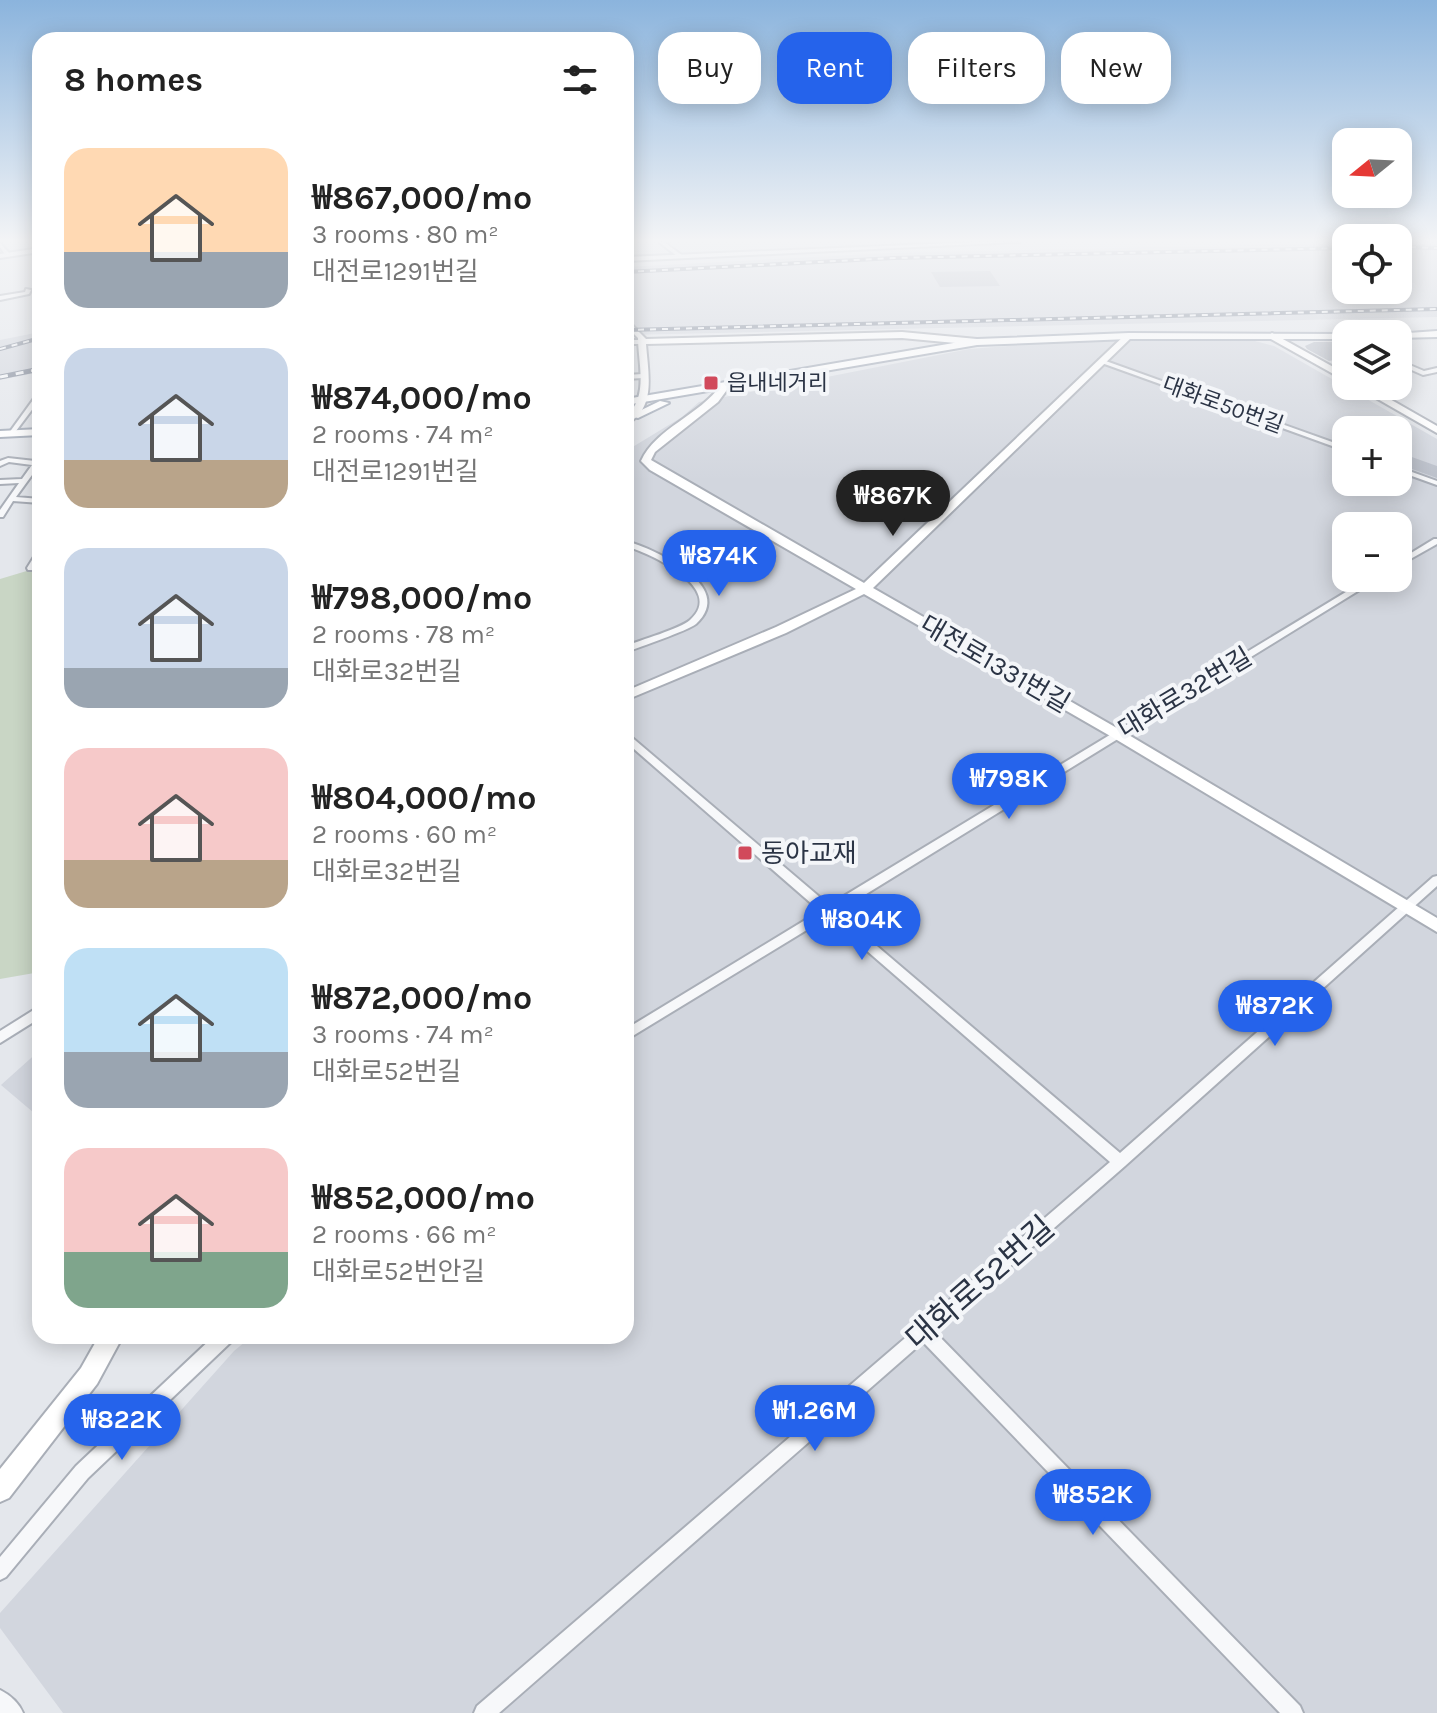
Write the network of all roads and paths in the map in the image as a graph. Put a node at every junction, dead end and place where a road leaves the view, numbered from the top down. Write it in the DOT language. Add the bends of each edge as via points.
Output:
graph roads {
  1 [pos="634,329"];
  2 [pos="1437,334"];
  3 [pos="1412,335"];
  4 [pos="1129,336"];
  5 [pos="1272,336"];
  6 [pos="1325,336"];
  7 [pos="1332,336"];
  8 [pos="634,342"];
  9 [pos="641,342"];
  10 [pos="977,342"];
  11 [pos="1303,353"];
  12 [pos="1101,361"];
  13 [pos="1412,368"];
  14 [pos="1332,370"];
  15 [pos="1437,370"];
  16 [pos="643,376"];
  17 [pos="634,377"];
  18 [pos="724,387"];
  19 [pos="689,393"];
  20 [pos="645,400"];
  21 [pos="1384,400"];
  22 [pos="634,401"];
  23 [pos="32,403"];
  24 [pos="634,414"];
  25 [pos="634,417"];
  26 [pos="1437,430"];
  27 [pos="32,432"];
  28 [pos="6,434"];
  29 [pos="1332,444"];
  30 [pos="32,461"];
  31 [pos="0,464"];
  32 [pos="32,469"];
  33 [pos="1412,474"];
  34 [pos="23,481"];
  35 [pos="0,482"];
  36 [pos="1437,483"];
  37 [pos="10,499"];
  38 [pos="32,500"];
  39 [pos="0,515"];
  40 [pos="1437,541"];
  41 [pos="634,546"];
  42 [pos="1412,556"];
  43 [pos="865,589"];
  44 [pos="1352,592"];
  45 [pos="634,646"];
  46 [pos="634,693"];
  47 [pos="1117,734"];
  48 [pos="634,744"];
  49 [pos="1437,880"];
  50 [pos="1406,907"];
  51 [pos="831,911"];
  52 [pos="1437,926"];
  53 [pos="32,1016"];
  54 [pos="634,1030"];
  55 [pos="0,1038"];
  56 [pos="1120,1162"];
  57 [pos="924,1332"];
  58 [pos="107,1344"];
  59 [pos="217,1344"];
  60 [pos="0,1489"];
  61 [pos="0,1571"];
  62 [pos="0,1700"];
  63 [pos="13,1713"];
  64 [pos="484,1713"];
  65 [pos="1293,1713"];
  1 -- 9 [label="street"];
  2 -- 3 [label="main road"];
  4 -- 5 [label="main road"];
  4 -- 10 [label="main road"];
  4 -- 12 [label="street"];
  5 -- 6 [label="main road"];
  5 -- 11 [label="street"];
  6 -- 7 [label="main road"];
  6 -- 11 [label="main road" via="1304,345"];
  8 -- 9 [label="street"];
  9 -- 10 [label="street" via="902,335"];
  9 -- 16 [label="street"];
  10 -- 18 [label="main road"];
  11 -- 14 [label="street"];
  12 -- 29 [label="street, 대화로50번길"];
  12 -- 43 [label="street"];
  13 -- 15 [label="street" via="1423,373"];
  16 -- 17 [label="street"];
  16 -- 20 [label="street"];
  18 -- 19 [label="main road"];
  18 -- 43 [label="street, 대전로1331번길" via="651,450 646,461"];
  19 -- 20 [label="main road"];
  19 -- 25 [label="main road"];
  20 -- 22 [label="main road"];
  20 -- 24 [label="street"];
  21 -- 26 [label="street"];
  23 -- 28 [label="street"];
  27 -- 28 [label="main road"];
  30 -- 31 [label="street"];
  32 -- 34 [label="street"];
  33 -- 36 [label="street"];
  34 -- 35 [label="street"];
  34 -- 37 [label="street"];
  37 -- 38 [label="street"];
  37 -- 39 [label="street"];
  40 -- 42 [label="street"];
  41 -- 45 [label="street" via="688,574 703,606 691,624"];
  43 -- 46 [label="street"];
  43 -- 47 [label="street, 대전로1331번길"];
  44 -- 47 [label="street, 대화로32번길"];
  47 -- 50 [label="street, 대전로1331번길"];
  47 -- 51 [label="street, 대화로32번길"];
  48 -- 51 [label="street"];
  49 -- 50 [label="street, 대화로52번길"];
  50 -- 52 [label="street, 대전로1331번길"];
  50 -- 56 [label="street, 대화로52번길"];
  51 -- 54 [label="street, 대화로32번길"];
  51 -- 56 [label="street"];
  53 -- 55 [label="street"];
  56 -- 57 [label="street, 대화로52번길"];
  57 -- 64 [label="street, 대화로52번길"];
  57 -- 65 [label="street"];
  58 -- 60 [label="street" via="89,1376"];
  59 -- 61 [label="street" via="82,1472"];
  62 -- 63 [label="street"];
}
